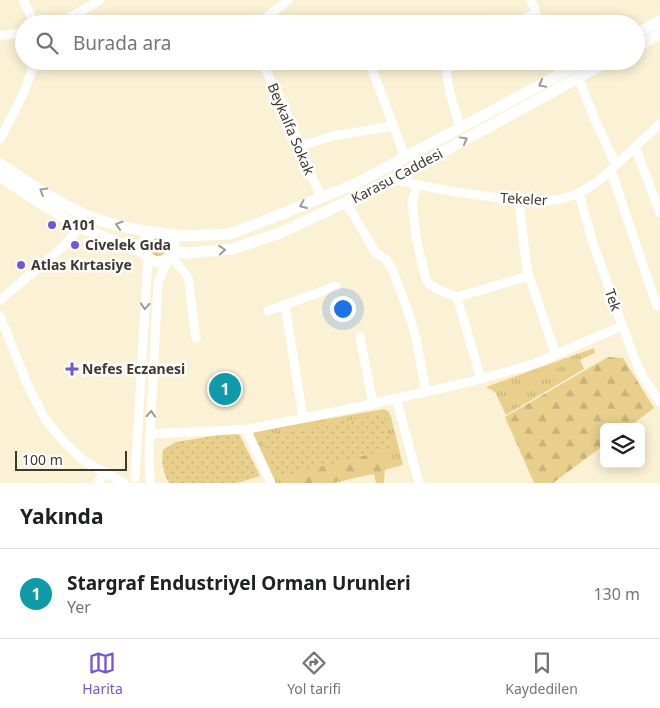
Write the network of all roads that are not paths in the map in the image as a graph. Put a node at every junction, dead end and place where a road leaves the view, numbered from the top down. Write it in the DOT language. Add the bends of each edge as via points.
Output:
graph roads {
  1 [pos="24,0"];
  2 [pos="100,0"];
  3 [pos="288,0"];
  4 [pos="531,0"];
  5 [pos="31,15"];
  6 [pos="74,15"];
  7 [pos="269,15"];
  8 [pos="532,15"];
  9 [pos="660,21"];
  10 [pos="645,29"];
  11 [pos="15,34"];
  12 [pos="660,34"];
  13 [pos="0,36"];
  14 [pos="645,42"];
  15 [pos="32,70"];
  16 [pos="266,70"];
  17 [pos="372,70"];
  18 [pos="447,70"];
  19 [pos="568,70"];
  20 [pos="592,70"];
  21 [pos="578,77"];
  22 [pos="660,124"];
  23 [pos="393,126"];
  24 [pos="460,127"];
  25 [pos="0,138"];
  26 [pos="299,146"];
  27 [pos="635,147"];
  28 [pos="405,157"];
  29 [pos="0,164"];
  30 [pos="613,168"];
  31 [pos="0,177"];
  32 [pos="392,179"];
  33 [pos="417,185"];
  34 [pos="578,193"];
  35 [pos="321,198"];
  36 [pos="519,201"];
  37 [pos="346,202"];
  38 [pos="660,213"];
  39 [pos="79,226"];
  40 [pos="153,232"];
  41 [pos="167,234"];
  42 [pos="146,255"];
  43 [pos="170,256"];
  44 [pos="529,276"];
  45 [pos="336,286"];
  46 [pos="457,297"];
  47 [pos="0,300"];
  48 [pos="284,305"];
  49 [pos="657,306"];
  50 [pos="268,311"];
  51 [pos="0,316"];
  52 [pos="622,326"];
  53 [pos="360,337"];
  54 [pos="196,338"];
  55 [pos="556,355"];
  56 [pos="481,378"];
  57 [pos="426,392"];
  58 [pos="396,398"];
  59 [pos="660,402"];
  60 [pos="373,404"];
  61 [pos="303,418"];
  62 [pos="246,429"];
  63 [pos="150,434"];
  64 [pos="104,473"];
  65 [pos="132,480"];
  66 [pos="152,481"];
  67 [pos="97,483"];
  68 [pos="124,483"];
  69 [pos="271,483"];
  70 [pos="419,483"];
  1 -- 5 [label="street"];
  2 -- 6 [label="street"];
  3 -- 7 [label="street"];
  4 -- 8 [label="street" via="536,13"];
  9 -- 10 [label="main road"];
  11 -- 13 [label="street"];
  12 -- 14 [label="main road"];
  15 -- 25 [label="street"];
  16 -- 26 [label="street, Beykalfa Sokak"];
  17 -- 23 [label="street"];
  18 -- 24 [label="street"];
  19 -- 24 [label="main road, Karasu Caddesi, one-way"];
  20 -- 21 [label="main road, Karasu Caddesi"];
  21 -- 30 [label="street"];
  32 -- 21 [label="main road, Karasu Caddesi, one-way"];
  22 -- 27 [label="street, Tekeler"];
  23 -- 26 [label="street" via="333,136"];
  23 -- 28 [label="street"];
  24 -- 28 [label="main road, Karasu Caddesi"];
  26 -- 35 [label="street, Beykalfa Sokak"];
  27 -- 30 [label="street, Tekeler"];
  27 -- 38 [label="street"];
  28 -- 35 [label="main road, Karasu Caddesi"];
  40 -- 29 [label="main road, one-way" via="86,214"];
  30 -- 34 [label="street, Tekeler"];
  30 -- 49 [label="street"];
  31 -- 39 [label="main road"];
  32 -- 33 [label="street, Tekeler"];
  32 -- 37 [label="main road, Karasu Caddesi"];
  33 -- 36 [label="street, Tekeler"];
  33 -- 46 [label="street" via="412,202 426,280"];
  34 -- 36 [label="street, Tekeler" via="554,200"];
  34 -- 52 [label="street, Tek"];
  35 -- 41 [label="main road, Karasu Caddesi, one-way" via="230,234"];
  36 -- 44 [label="street"];
  43 -- 37 [label="main road, Karasu Caddesi, one-way" via="232,249 280,234"];
  37 -- 57 [label="street" via="376,253 386,259 393,270 414,331"];
  39 -- 42 [label="main road"];
  39 -- 47 [label="street" via="65,245"];
  40 -- 41 [label="main road"];
  40 -- 42 [label="main road" via="144,243"];
  41 -- 43 [label="main road" via="173,242"];
  42 -- 43 [label="main road" via="157,262"];
  42 -- 65 [label="street, one-way"];
  43 -- 54 [label="street" via="188,277"];
  63 -- 43 [label="street, one-way" via="158,283"];
  44 -- 46 [label="street"];
  44 -- 55 [label="street"];
  45 -- 48 [label="street"];
  46 -- 56 [label="street"];
  48 -- 50 [label="street"];
  48 -- 61 [label="street"];
  51 -- 64 [label="street" via="45,419 84,462"];
  52 -- 55 [label="street"];
  52 -- 59 [label="street, Tek" via="643,377"];
  53 -- 60 [label="street"];
  55 -- 56 [label="street"];
  56 -- 57 [label="street"];
  57 -- 58 [label="street"];
  58 -- 60 [label="street"];
  58 -- 70 [label="street"];
  60 -- 61 [label="street"];
  61 -- 62 [label="street"];
  62 -- 63 [label="street"];
  62 -- 69 [label="street"];
  63 -- 66 [label="street"];
  64 -- 67 [label="street"];
  64 -- 68 [label="street"];
  65 -- 66 [label="street" via="146,478"];
}
